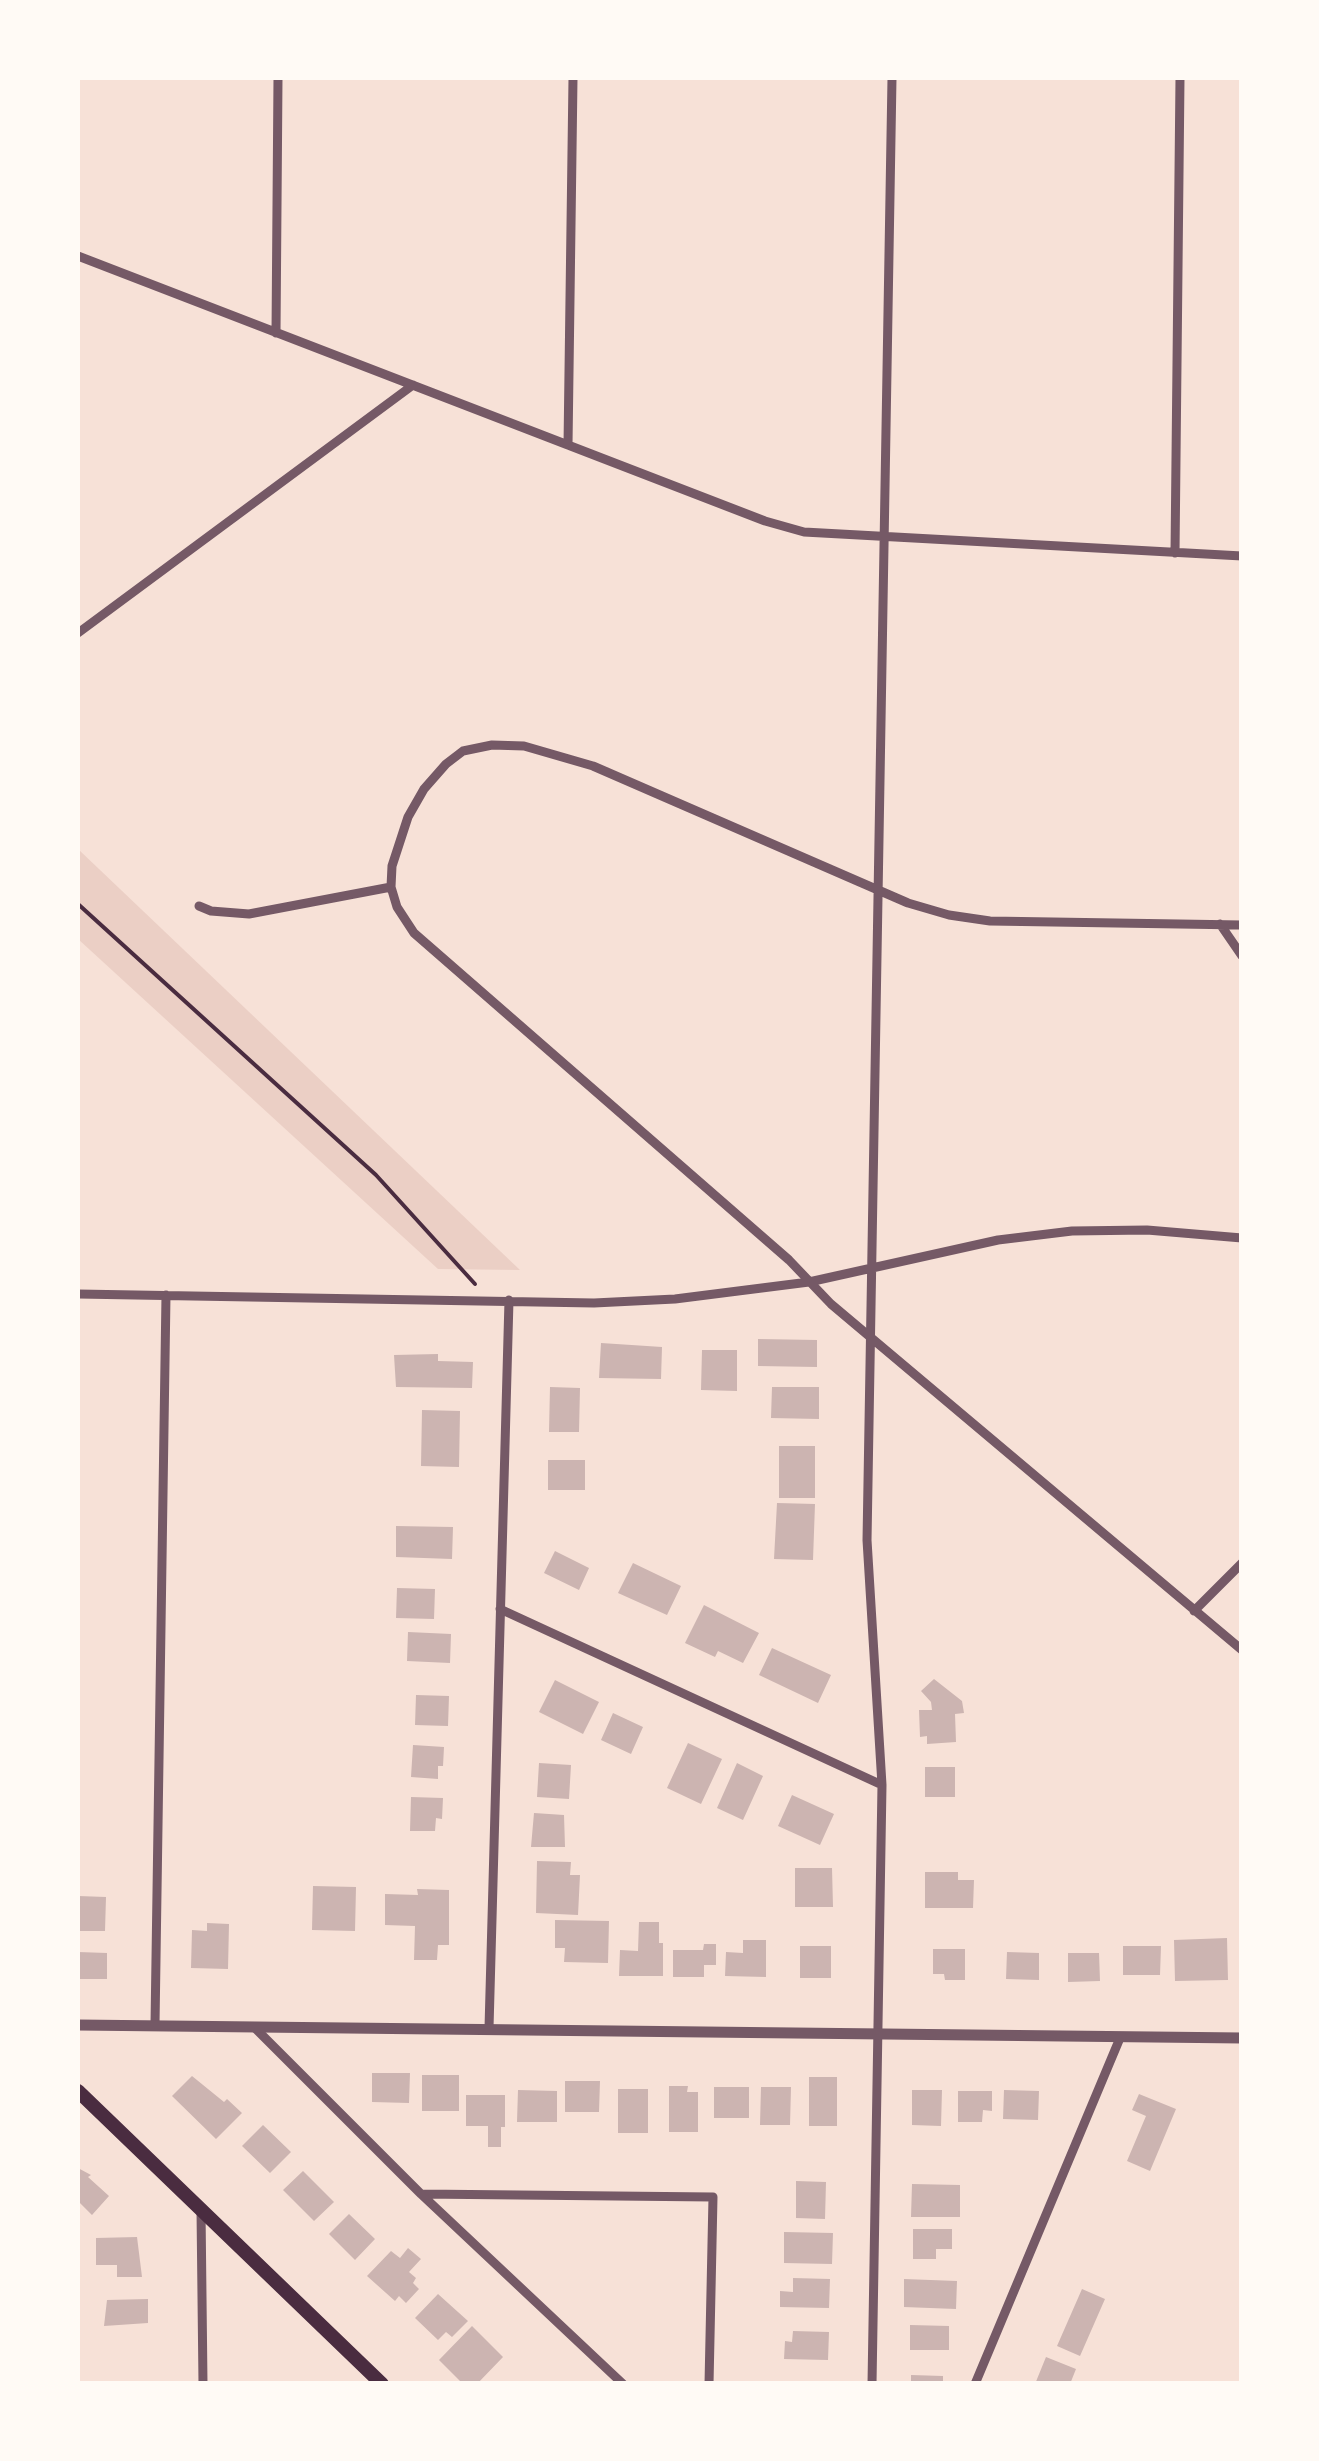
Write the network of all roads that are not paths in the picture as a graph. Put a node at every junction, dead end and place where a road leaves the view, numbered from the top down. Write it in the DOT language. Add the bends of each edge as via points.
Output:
graph roads {
  1 [pos="278,78"];
  2 [pos="573,78"];
  3 [pos="892,78"];
  4 [pos="1180,78"];
  5 [pos="78,256"];
  6 [pos="276,332"];
  7 [pos="412,385"];
  8 [pos="568,445"];
  9 [pos="884,538"];
  10 [pos="1175,553"];
  11 [pos="1242,556"];
  12 [pos="78,634"];
  13 [pos="391,887"];
  14 [pos="880,888"];
  15 [pos="199,906"];
  16 [pos="1220,924"];
  17 [pos="1242,925"];
  18 [pos="1242,956"];
  19 [pos="1242,1238"];
  20 [pos="873,1266"];
  21 [pos="808,1282"];
  22 [pos="78,1294"];
  23 [pos="166,1295"];
  24 [pos="509,1300"];
  25 [pos="872,1336"];
  26 [pos="1242,1563"];
  27 [pos="500,1608"];
  28 [pos="1194,1611"];
  29 [pos="1242,1650"];
  30 [pos="882,1785"];
  31 [pos="154,2024"];
  32 [pos="78,2025"];
  33 [pos="252,2026"];
  34 [pos="488,2028"];
  35 [pos="878,2033"];
  36 [pos="1120,2038"];
  37 [pos="1242,2038"];
  38 [pos="78,2091"];
  39 [pos="421,2194"];
  40 [pos="202,2210"];
  41 [pos="204,2384"];
  42 [pos="382,2384"];
  43 [pos="623,2384"];
  44 [pos="709,2384"];
  45 [pos="872,2384"];
  46 [pos="975,2384"];
  1 -- 6 [label="street"];
  2 -- 8 [label="street"];
  3 -- 9 [label="street"];
  4 -- 10 [label="street"];
  5 -- 6 [label="street"];
  6 -- 7 [label="street"];
  7 -- 8 [label="street"];
  7 -- 12 [label="street"];
  8 -- 9 [label="street" via="765,521 804,532"];
  9 -- 10 [label="street"];
  9 -- 14 [label="street"];
  10 -- 11 [label="street"];
  13 -- 14 [label="street" via="396,848 424,789 463,751 492,745 551,751 594,766"];
  13 -- 15 [label="street" via="249,914"];
  13 -- 21 [label="street" via="414,933"];
  14 -- 16 [label="street" via="908,903 990,922"];
  14 -- 20 [label="street"];
  16 -- 17 [label="street"];
  16 -- 18 [label="street"];
  19 -- 20 [label="street" via="1072,1231"];
  20 -- 21 [label="street"];
  20 -- 25 [label="street"];
  21 -- 24 [label="street" via="675,1299"];
  21 -- 25 [label="street"];
  22 -- 23 [label="street"];
  23 -- 24 [label="street"];
  23 -- 31 [label="street"];
  24 -- 27 [label="street"];
  25 -- 28 [label="street"];
  25 -- 30 [label="street" via="867,1540"];
  26 -- 28 [label="street"];
  27 -- 30 [label="street"];
  27 -- 34 [label="street"];
  28 -- 29 [label="street"];
  30 -- 35 [label="street"];
  31 -- 32 [label="street"];
  31 -- 33 [label="street"];
  33 -- 34 [label="street"];
  33 -- 39 [label="street"];
  34 -- 35 [label="street"];
  35 -- 36 [label="street"];
  35 -- 45 [label="street"];
  36 -- 37 [label="street"];
  36 -- 46 [label="street"];
  38 -- 40 [label="main road"];
  39 -- 43 [label="street"];
  39 -- 44 [label="street" via="713,2197"];
  40 -- 41 [label="street"];
  40 -- 42 [label="main road"];
}
